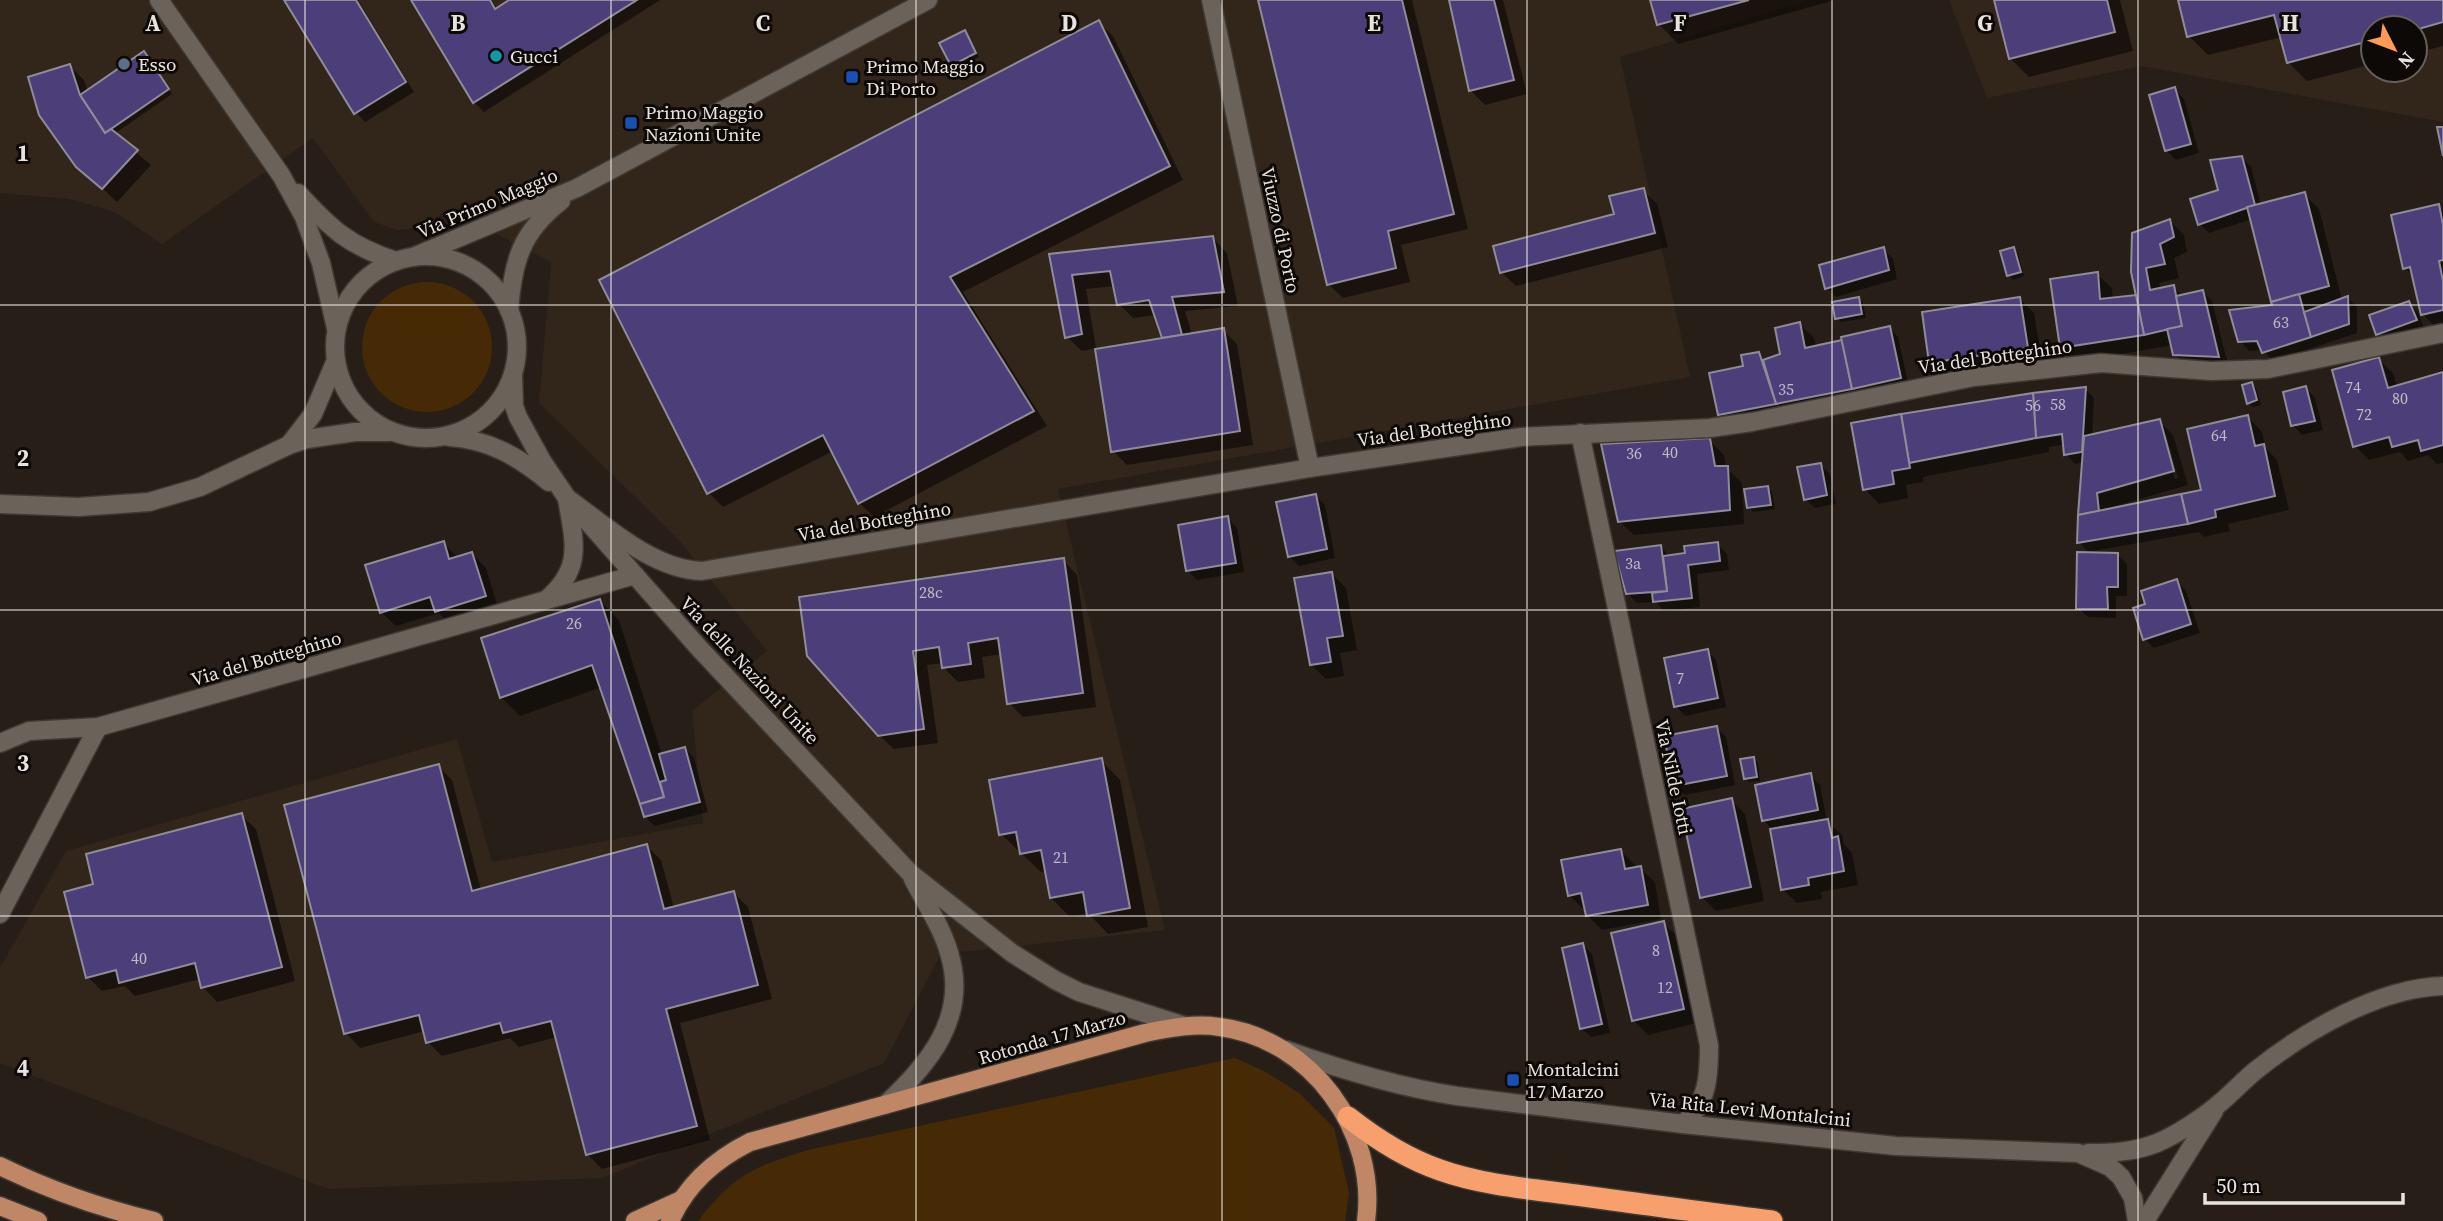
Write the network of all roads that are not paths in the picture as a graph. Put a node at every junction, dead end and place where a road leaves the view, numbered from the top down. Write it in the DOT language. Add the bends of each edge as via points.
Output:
graph roads {
  1 [pos="159,0"];
  2 [pos="928,0"];
  3 [pos="1211,0"];
  4 [pos="281,176"];
  5 [pos="577,188"];
  6 [pos="405,259"];
  7 [pos="509,310"];
  8 [pos="337,332"];
  9 [pos="2443,333"];
  10 [pos="336,360"];
  11 [pos="513,374"];
  12 [pos="392,432"];
  13 [pos="1580,433"];
  14 [pos="444,436"];
  15 [pos="289,445"];
  16 [pos="1310,468"];
  17 [pos="565,495"];
  18 [pos="0,503"];
  19 [pos="635,575"];
  20 [pos="543,602"];
  21 [pos="98,727"];
  22 [pos="0,743"];
  23 [pos="909,873"];
  24 [pos="0,914"];
  25 [pos="2443,972"];
  26 [pos="2443,986"];
  27 [pos="2419,987"];
  28 [pos="1185,1027"];
  29 [pos="1286,1050"];
  30 [pos="2219,1104"];
  31 [pos="885,1105"];
  32 [pos="1348,1117"];
  33 [pos="1683,1124"];
  34 [pos="2078,1153"];
  35 [pos="0,1166"];
  36 [pos="681,1200"];
  37 [pos="0,1206"];
  38 [pos="38,1221"];
  39 [pos="154,1221"];
  40 [pos="635,1221"];
  41 [pos="670,1221"];
  42 [pos="1366,1221"];
  43 [pos="1772,1221"];
  44 [pos="2137,1221"];
  45 [pos="2145,1221"];
  1 -- 4 [label="street"];
  2 -- 5 [label="street, Via Primo Maggio"];
  3 -- 16 [label="street, Viuzzo di Porto"];
  4 -- 6 [label="street" via="334,231 357,247"];
  4 -- 8 [label="street" via="304,217 321,262"];
  5 -- 6 [label="street, Via Primo Maggio"];
  5 -- 7 [label="street, Via Primo Maggio" via="527,236 515,267"];
  6 -- 7 [label="street" via="444,258 474,270 491,283"];
  6 -- 8 [label="street" via="382,268 357,288"];
  7 -- 11 [label="street" via="517,338"];
  8 -- 10 [label="street"];
  9 -- 13 [label="street, Via del Botteghino" via="2268,369 2211,372 2101,363 1974,377 1710,428"];
  10 -- 12 [label="street" via="350,398 369,418"];
  10 -- 15 [label="street" via="313,414"];
  11 -- 14 [label="street" via="492,410 470,427"];
  11 -- 17 [label="street, Via delle Nazioni Unite" via="517,417"];
  12 -- 14 [label="street" via="418,438"];
  12 -- 15 [label="street" via="328,435"];
  13 -- 16 [label="street, Via del Botteghino" via="1521,437"];
  13 -- 33 [label="street, Via Nilde Iotti" via="1709,1045 1706,1092 1695,1114"];
  14 -- 17 [label="street, Via delle Nazioni Unite" via="492,445 513,455"];
  15 -- 18 [label="street" via="200,487 149,502 78,508"];
  16 -- 17 [label="street, Via del Botteghino" via="702,570 682,569 659,560"];
  17 -- 19 [label="street, Via delle Nazioni Unite"];
  17 -- 20 [label="street" via="574,543 572,561 568,576"];
  19 -- 20 [label="street, Via del Botteghino"];
  19 -- 23 [label="street, Via delle Nazioni Unite"];
  20 -- 21 [label="street, Via del Botteghino"];
  21 -- 22 [label="street, Via del Botteghino" via="29,731"];
  21 -- 24 [label="street"];
  23 -- 28 [label="street, Via delle Nazioni Unite" via="1055,981"];
  23 -- 31 [label="street, Via delle Nazioni Unite" via="950,955 953,1004 934,1052"];
  25 -- 27 [label="street"];
  26 -- 27 [label="street"];
  27 -- 30 [label="street" via="2319,1028 2255,1071"];
  28 -- 29 [label="main road, Rotonda 17 Marzo" via="1227,1028"];
  28 -- 31 [label="main road, Rotonda 17 Marzo" via="1136,1035"];
  29 -- 32 [label="main road, Rotonda 17 Marzo" via="1318,1078"];
  29 -- 33 [label="street, Via Rita Levi Montalcini" via="1427,1091"];
  30 -- 34 [label="street" via="2150,1146"];
  30 -- 45 [label="street"];
  31 -- 36 [label="main road, Rotonda 17 Marzo" via="750,1142 717,1161"];
  32 -- 42 [label="main road, Rotonda 17 Marzo" via="1364,1160"];
  32 -- 43 [label="highway" via="1402,1154 1468,1178"];
  33 -- 34 [label="street, Via Rita Levi Montalcini" via="1896,1146"];
  34 -- 44 [label="street, Via Rita Levi Montalcini" via="2102,1162 2120,1177 2133,1198"];
  35 -- 39 [label="main road" via="52,1189"];
  36 -- 40 [label="main road"];
  36 -- 41 [label="main road, Rotonda 17 Marzo"];
  37 -- 38 [label="main road"];
}
